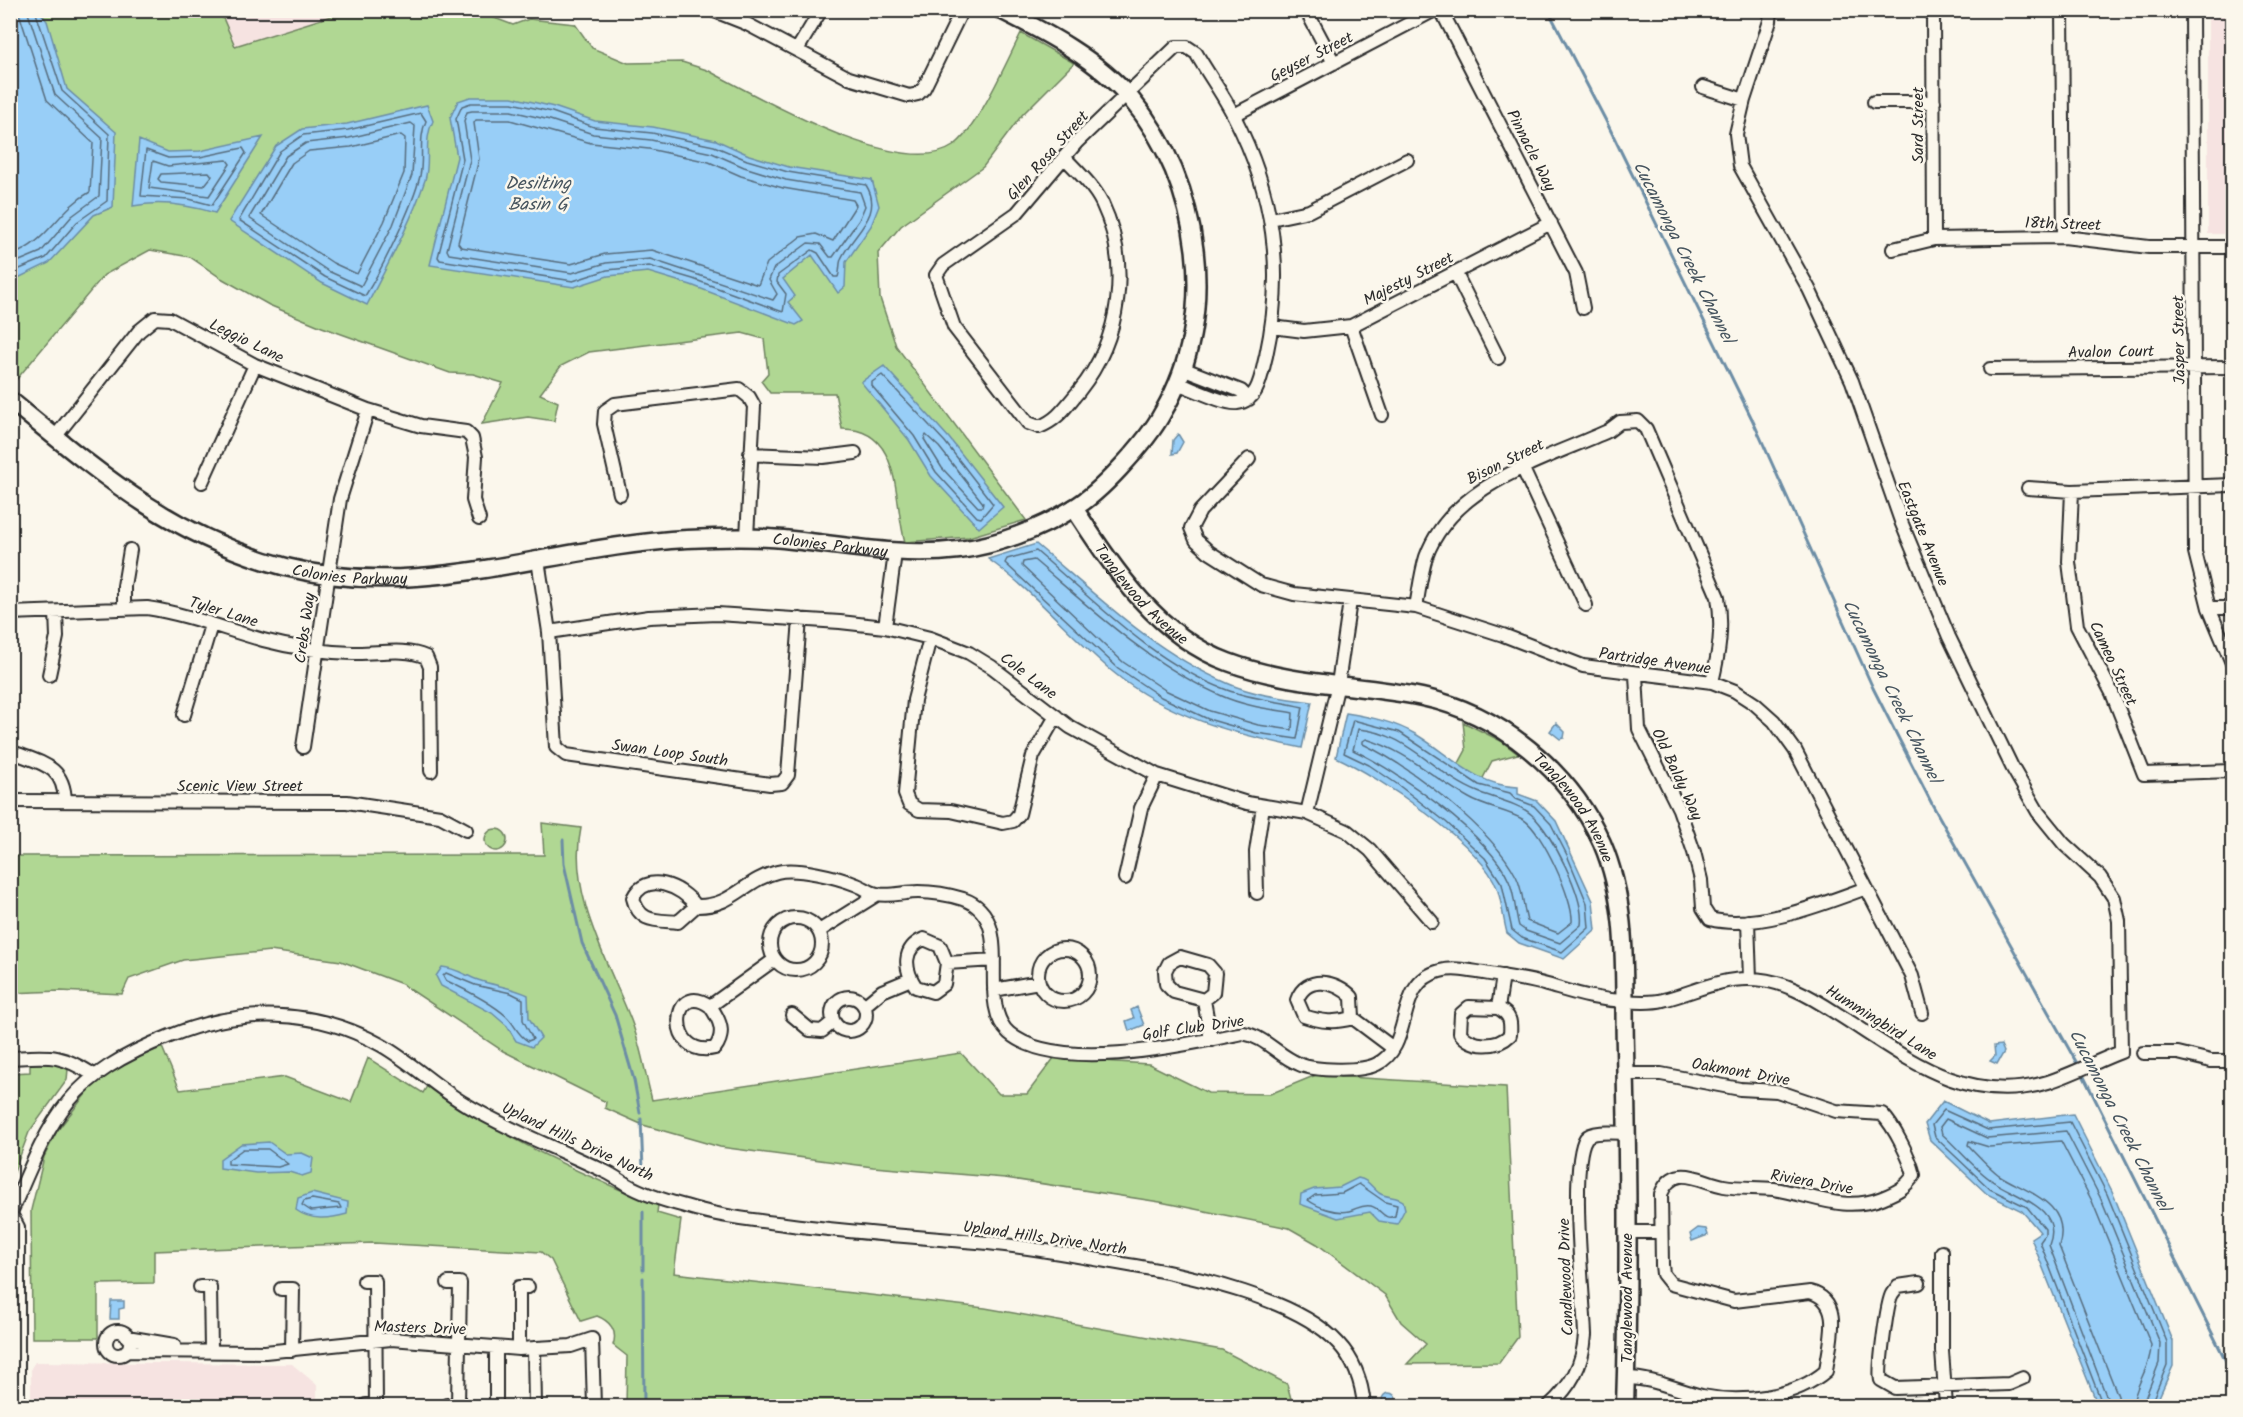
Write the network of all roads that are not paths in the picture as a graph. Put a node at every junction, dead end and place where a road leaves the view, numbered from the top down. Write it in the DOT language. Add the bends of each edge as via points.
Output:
graph roads {
  1 [pos="711,10"];
  2 [pos="821,10"];
  3 [pos="962,10"];
  4 [pos="1001,10"];
  5 [pos="1306,10"];
  6 [pos="1435,10"];
  7 [pos="1441,10"];
  8 [pos="1771,10"];
  9 [pos="1933,10"];
  10 [pos="2062,10"];
  11 [pos="2192,10"];
  12 [pos="797,50"];
  13 [pos="1334,63"];
  14 [pos="1703,87"];
  15 [pos="1128,94"];
  16 [pos="1744,100"];
  17 [pos="1874,102"];
  18 [pos="1934,102"];
  19 [pos="1234,115"];
  20 [pos="1064,157"];
  21 [pos="1407,160"];
  22 [pos="1271,219"];
  23 [pos="1551,223"];
  24 [pos="2064,237"];
  25 [pos="1934,239"];
  26 [pos="2193,247"];
  27 [pos="2232,247"];
  28 [pos="1893,249"];
  29 [pos="1455,272"];
  30 [pos="1583,308"];
  31 [pos="1352,326"];
  32 [pos="1272,327"];
  33 [pos="1498,358"];
  34 [pos="255,365"];
  35 [pos="2232,366"];
  36 [pos="2194,367"];
  37 [pos="1990,369"];
  38 [pos="1179,376"];
  39 [pos="10,400"];
  40 [pos="368,410"];
  41 [pos="1382,415"];
  42 [pos="55,437"];
  43 [pos="855,453"];
  44 [pos="750,454"];
  45 [pos="1249,459"];
  46 [pos="1522,470"];
  47 [pos="202,482"];
  48 [pos="2196,485"];
  49 [pos="2232,485"];
  50 [pos="2028,488"];
  51 [pos="2072,490"];
  52 [pos="620,494"];
  53 [pos="1074,508"];
  54 [pos="479,519"];
  55 [pos="747,537"];
  56 [pos="130,550"];
  57 [pos="895,552"];
  58 [pos="538,560"];
  59 [pos="328,575"];
  60 [pos="1350,601"];
  61 [pos="1586,605"];
  62 [pos="1416,607"];
  63 [pos="2209,608"];
  64 [pos="2232,608"];
  65 [pos="124,609"];
  66 [pos="56,612"];
  67 [pos="10,613"];
  68 [pos="800,618"];
  69 [pos="211,625"];
  70 [pos="885,627"];
  71 [pos="549,632"];
  72 [pos="930,638"];
  73 [pos="318,651"];
  74 [pos="2232,663"];
  75 [pos="49,675"];
  76 [pos="1636,675"];
  77 [pos="1712,682"];
  78 [pos="1338,684"];
  79 [pos="184,715"];
  80 [pos="1056,716"];
  81 [pos="303,747"];
  82 [pos="10,751"];
  83 [pos="431,771"];
  84 [pos="2232,771"];
  85 [pos="1156,775"];
  86 [pos="10,801"];
  87 [pos="65,801"];
  88 [pos="1263,806"];
  89 [pos="1307,813"];
  90 [pos="466,830"];
  91 [pos="1125,878"];
  92 [pos="1866,888"];
  93 [pos="878,894"];
  94 [pos="1257,894"];
  95 [pos="696,906"];
  96 [pos="1748,921"];
  97 [pos="1432,922"];
  98 [pos="819,931"];
  99 [pos="774,960"];
  100 [pos="994,960"];
  101 [pos="946,963"];
  102 [pos="1503,976"];
  103 [pos="911,979"];
  104 [pos="1750,979"];
  105 [pos="1039,982"];
  106 [pos="994,990"];
  107 [pos="1204,1000"];
  108 [pos="1624,1001"];
  109 [pos="710,1006"];
  110 [pos="864,1006"];
  111 [pos="1498,1008"];
  112 [pos="1922,1013"];
  113 [pos="792,1015"];
  114 [pos="1353,1018"];
  115 [pos="833,1022"];
  116 [pos="1211,1040"];
  117 [pos="1393,1048"];
  118 [pos="2121,1052"];
  119 [pos="2143,1053"];
  120 [pos="10,1058"];
  121 [pos="2232,1061"];
  122 [pos="1626,1074"];
  123 [pos="94,1075"];
  124 [pos="1627,1132"];
  125 [pos="1901,1147"];
  126 [pos="11,1215"];
  127 [pos="1626,1232"];
  128 [pos="1661,1232"];
  129 [pos="14,1240"];
  130 [pos="1942,1252"];
  131 [pos="364,1281"];
  132 [pos="448,1282"];
  133 [pos="1919,1282"];
  134 [pos="200,1287"];
  135 [pos="528,1287"];
  136 [pos="281,1289"];
  137 [pos="127,1336"];
  138 [pos="376,1340"];
  139 [pos="458,1343"];
  140 [pos="496,1348"];
  141 [pos="519,1348"];
  142 [pos="534,1348"];
  143 [pos="211,1350"];
  144 [pos="292,1350"];
  145 [pos="126,1351"];
  146 [pos="1626,1378"];
  147 [pos="2023,1378"];
  148 [pos="1945,1387"];
  149 [pos="366,1405"];
  150 [pos="447,1405"];
  151 [pos="18,1407"];
  152 [pos="496,1407"];
  153 [pos="535,1407"];
  154 [pos="594,1407"];
  155 [pos="1364,1407"];
  156 [pos="1550,1407"];
  157 [pos="1625,1407"];
  158 [pos="1946,1407"];
  1 -- 12 [label="street"];
  2 -- 12 [label="street"];
  3 -- 12 [label="street" via="918,94 902,94 849,78"];
  4 -- 15 [label="street, Colonies Parkway" via="1064,43"];
  5 -- 13 [label="street"];
  6 -- 13 [label="street, Geyser Street"];
  7 -- 23 [label="street, Pinnacle Way"];
  8 -- 16 [label="street, Eastgate Avenue"];
  9 -- 18 [label="street, Sard Street"];
  10 -- 24 [label="street"];
  11 -- 26 [label="street, Jasper Street"];
  13 -- 19 [label="street, Geyser Street"];
  14 -- 16 [label="street"];
  15 -- 19 [label="street, Glen Rosa Street" via="1176,47 1187,47 1196,53"];
  15 -- 20 [label="street, Glen Rosa Street"];
  15 -- 38 [label="street, Colonies Parkway" via="1169,155 1190,218 1196,291"];
  16 -- 118 [label="street, Eastgate Avenue" via="1736,134 1740,166 1809,289 1852,381 1885,480 1949,637 2038,812 2064,844 2100,877 2114,898 2119,921"];
  17 -- 18 [label="street"];
  18 -- 25 [label="street, Sard Street"];
  19 -- 22 [label="street" via="1257,169"];
  20 -- 20 [label="street, Glen Rosa Street" via="1101,202 1112,230 1118,261 1117,296 1111,330 1097,364 1054,422 1040,427 1028,423 954,327 936,275 943,264 1017,213"];
  21 -- 22 [label="street" via="1309,211"];
  22 -- 32 [label="street" via="1275,283"];
  23 -- 29 [label="street, Majesty Street"];
  23 -- 30 [label="street, Pinnacle Way" via="1576,273"];
  24 -- 25 [label="street, 18th Street"];
  24 -- 26 [label="street, 18th Street" via="2149,247"];
  25 -- 28 [label="street, 18th Street"];
  26 -- 27 [label="street, 18th Street"];
  26 -- 36 [label="street, Jasper Street"];
  29 -- 31 [label="street, Majesty Street"];
  29 -- 33 [label="street"];
  31 -- 32 [label="street, Majesty Street" via="1304,331"];
  31 -- 41 [label="street"];
  32 -- 38 [label="street" via="1258,388 1249,399 1241,391"];
  34 -- 40 [label="street, Leggio Lane"];
  34 -- 42 [label="street, Leggio Lane" via="170,319 155,318 139,330"];
  34 -- 47 [label="street"];
  35 -- 36 [label="street, Avalon Court"];
  36 -- 37 [label="street, Avalon Court"];
  36 -- 48 [label="street, Jasper Street"];
  38 -- 53 [label="street, Colonies Parkway" via="1164,411 1137,450"];
  39 -- 42 [label="street, Colonies Parkway"];
  40 -- 54 [label="street, Leggio Lane" via="422,426 466,432 472,438 476,457 473,500"];
  40 -- 59 [label="street, Crebs Way" via="340,499"];
  42 -- 59 [label="street, Colonies Parkway" via="148,508 190,532 285,567"];
  43 -- 44 [label="street" via="823,457"];
  44 -- 52 [label="street" via="754,406 739,389 615,404 605,411 604,424"];
  44 -- 55 [label="street"];
  45 -- 60 [label="street, Partridge Avenue" via="1200,511 1191,528 1196,540 1261,585 1294,594"];
  46 -- 61 [label="street"];
  46 -- 62 [label="street, Bison Street" via="1470,496 1452,513 1426,558"];
  46 -- 77 [label="street, Bison Street" via="1620,422 1638,421 1646,429 1718,597 1721,633"];
  48 -- 49 [label="street"];
  48 -- 51 [label="street"];
  48 -- 63 [label="street, Jasper Street" via="2194,552"];
  50 -- 51 [label="street"];
  51 -- 84 [label="street, Cameo Street" via="2069,562 2077,626 2112,693 2144,774"];
  53 -- 57 [label="street, Colonies Parkway" via="989,544 960,550"];
  53 -- 78 [label="street, Tanglewood Avenue" via="1142,603 1187,641 1227,662 1276,675"];
  55 -- 57 [label="street, Colonies Parkway"];
  55 -- 58 [label="street, Colonies Parkway" via="646,542"];
  56 -- 65 [label="street"];
  57 -- 70 [label="street"];
  58 -- 59 [label="street, Colonies Parkway" via="443,577 384,580"];
  58 -- 71 [label="street"];
  59 -- 73 [label="street, Crebs Way"];
  60 -- 62 [label="street, Partridge Avenue"];
  60 -- 78 [label="street"];
  62 -- 76 [label="street, Partridge Avenue" via="1583,666"];
  63 -- 64 [label="street"];
  63 -- 74 [label="street, Jasper Street"];
  65 -- 66 [label="street, Tyler Lane"];
  65 -- 69 [label="street, Tyler Lane" via="168,611"];
  66 -- 67 [label="street, Tyler Lane"];
  66 -- 75 [label="street" via="57,637"];
  68 -- 70 [label="street, Cole Lane"];
  68 -- 71 [label="street, Cole Lane" via="679,615"];
  68 -- 71 [label="street, Swan Loop South" via="788,775 782,783 770,784 566,755 556,747"];
  69 -- 73 [label="street, Tyler Lane"];
  69 -- 79 [label="street"];
  70 -- 72 [label="street, Cole Lane"];
  72 -- 80 [label="street, Cole Lane" via="992,667"];
  72 -- 80 [label="street" via="914,700 905,794 909,804 919,810 1002,823 1013,821 1019,814 1033,756"];
  73 -- 81 [label="street, Crebs Way"];
  73 -- 83 [label="street, Tyler Lane" via="412,651 426,657 430,667"];
  76 -- 77 [label="street, Partridge Avenue"];
  76 -- 96 [label="street, Old Baldy Way" via="1639,729 1679,809 1701,880 1703,908 1710,919 1723,923"];
  77 -- 92 [label="street, Partridge Avenue" via="1735,691 1774,721 1795,750"];
  78 -- 89 [label="street"];
  78 -- 108 [label="street, Tanglewood Avenue" via="1455,706 1514,737 1557,774 1602,843 1619,896"];
  80 -- 85 [label="street, Cole Lane"];
  82 -- 87 [label="street" via="57,772 64,782"];
  85 -- 88 [label="street, Cole Lane" via="1207,793"];
  85 -- 91 [label="street" via="1141,808"];
  86 -- 87 [label="street, Scenic View Street"];
  87 -- 90 [label="street, Scenic View Street" via="347,802 440,816"];
  88 -- 89 [label="street, Cole Lane"];
  88 -- 94 [label="street" via="1256,852"];
  89 -- 97 [label="street, Cole Lane" via="1347,831 1370,850"];
  92 -- 96 [label="street" via="1806,910"];
  92 -- 112 [label="street, Partridge Avenue" via="1912,976"];
  93 -- 95 [label="street" via="833,877 780,871 756,878 727,901"];
  93 -- 98 [label="street"];
  93 -- 100 [label="street, Golf Club Drive" via="921,892 964,899 981,911 991,930"];
  95 -- 95 [label="street" via="682,890 664,885 646,884 637,889 633,898 642,916 658,920 678,922"];
  96 -- 104 [label="street"];
  98 -- 99 [label="street" via="822,948 814,963 798,970"];
  98 -- 99 [label="street" via="806,919 789,918 781,922 770,935"];
  99 -- 109 [label="street"];
  100 -- 101 [label="street"];
  100 -- 106 [label="street, Golf Club Drive"];
  101 -- 103 [label="street" via="947,977 940,989 921,989"];
  101 -- 103 [label="street" via="940,946 924,939 915,943 907,958"];
  102 -- 108 [label="street" via="1582,997"];
  102 -- 111 [label="street"];
  102 -- 117 [label="street" via="1462,970 1427,975 1414,987"];
  103 -- 110 [label="street" via="882,991"];
  104 -- 108 [label="street, Hummingbird Lane" via="1732,980 1660,1001"];
  104 -- 118 [label="street, Hummingbird Lane" via="1776,982 1810,996 1934,1073 1965,1085 2007,1090 2047,1082"];
  105 -- 105 [label="street" via="1049,996 1066,1001 1075,999 1088,986 1090,969 1074,950 1058,949 1044,958"];
  105 -- 106 [label="street"];
  106 -- 116 [label="street, Golf Club Drive" via="997,1014 1008,1032 1034,1047 1118,1055"];
  107 -- 116 [label="street"];
  108 -- 122 [label="street, Tanglewood Avenue"];
  110 -- 115 [label="street" via="866,1017 856,1030 846,1031"];
  110 -- 115 [label="street" via="855,998 844,997 831,1010"];
  113 -- 115 [label="street" via="810,1030 822,1031"];
  114 -- 114 [label="street" via="1352,997 1343,987 1309,984 1300,990 1297,1000 1304,1016 1320,1022"];
  114 -- 117 [label="street"];
  116 -- 117 [label="street, Golf Club Drive" via="1243,1033 1256,1035 1300,1065 1353,1070 1377,1064"];
  119 -- 121 [label="street" via="2178,1053 2211,1061"];
  120 -- 123 [label="street" via="57,1056"];
  122 -- 124 [label="street, Tanglewood Avenue"];
  122 -- 125 [label="street, Oakmont Drive" via="1661,1074 1740,1089 1777,1091 1836,1111 1882,1114 1892,1124"];
  123 -- 126 [label="street, Upland Hills Drive North" via="75,1091 53,1122"];
  123 -- 155 [label="street, Upland Hills Drive North" via="193,1026 255,1014 306,1018 345,1029 382,1046 460,1101 507,1128 611,1174 629,1186 686,1207 828,1230 988,1243 1057,1253 1213,1281 1269,1301 1336,1340 1357,1370"];
  124 -- 127 [label="street, Tanglewood Avenue"];
  124 -- 156 [label="street, Candlewood Drive" via="1587,1137 1578,1170 1584,1353 1575,1377"];
  125 -- 128 [label="street, Riviera Drive" via="1911,1161 1914,1175 1904,1189 1863,1206 1774,1189 1723,1186 1689,1176 1675,1177 1665,1184 1661,1194"];
  126 -- 129 [label="street, Upland Hills Drive North" via="18,1227"];
  127 -- 128 [label="street"];
  127 -- 146 [label="street, Tanglewood Avenue"];
  128 -- 146 [label="street" via="1663,1274 1671,1284 1734,1301 1810,1292 1829,1301 1833,1314 1826,1371 1816,1379 1765,1397 1701,1396 1647,1378"];
  129 -- 151 [label="street, Upland Hills Drive North"];
  130 -- 148 [label="street"];
  131 -- 138 [label="street" via="375,1281"];
  132 -- 139 [label="street" via="460,1283"];
  133 -- 148 [label="street" via="1898,1286 1892,1294 1879,1373 1888,1386"];
  134 -- 143 [label="street" via="210,1287"];
  135 -- 141 [label="street" via="519,1287"];
  136 -- 144 [label="street" via="292,1289"];
  137 -- 143 [label="street, Masters Drive"];
  137 -- 145 [label="street"];
  137 -- 145 [label="street, Masters Drive" via="114,1332 106,1341 112,1354"];
  138 -- 139 [label="street, Masters Drive"];
  138 -- 144 [label="street, Masters Drive"];
  138 -- 149 [label="street" via="376,1405"];
  139 -- 140 [label="street, Masters Drive"];
  139 -- 150 [label="street" via="458,1405"];
  140 -- 141 [label="street, Masters Drive"];
  140 -- 152 [label="street"];
  141 -- 142 [label="street, Masters Drive"];
  142 -- 153 [label="street"];
  142 -- 154 [label="street, Masters Drive" via="571,1346 592,1338"];
  143 -- 144 [label="street, Masters Drive"];
  143 -- 145 [label="street, Masters Drive"];
  146 -- 157 [label="street, Tanglewood Avenue"];
  147 -- 148 [label="street" via="2009,1384"];
  148 -- 158 [label="street"];
}
